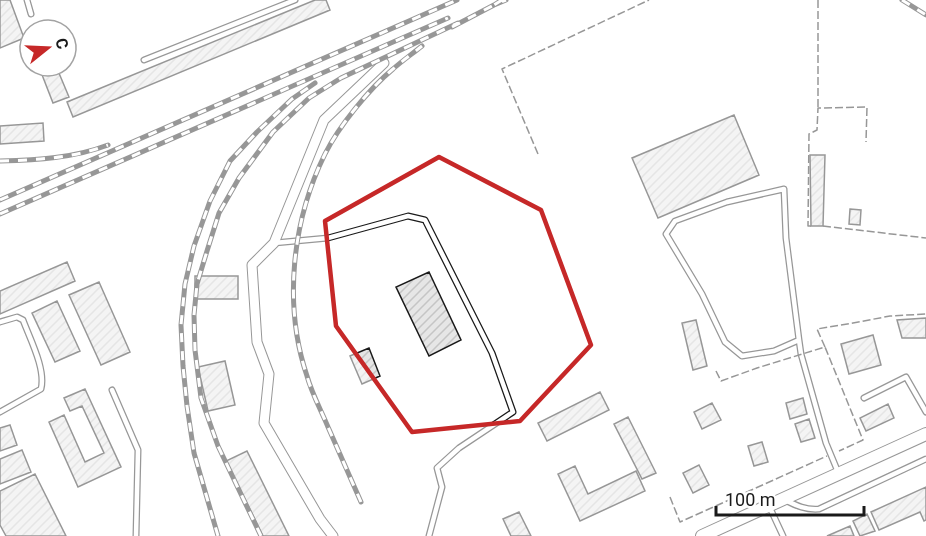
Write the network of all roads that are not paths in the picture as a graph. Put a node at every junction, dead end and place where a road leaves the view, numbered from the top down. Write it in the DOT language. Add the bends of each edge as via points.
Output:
graph roads {
  1 [pos="27,0"];
  2 [pos="295,0"];
  3 [pos="31,14"];
  4 [pos="144,60"];
  5 [pos="384,63"];
  6 [pos="273,243"];
  7 [pos="0,322"];
  8 [pos="799,340"];
  9 [pos="112,390"];
  10 [pos="864,398"];
  11 [pos="0,412"];
  12 [pos="926,412"];
  13 [pos="926,434"];
  14 [pos="926,459"];
  15 [pos="839,474"];
  16 [pos="783,499"];
  17 [pos="769,505"];
  18 [pos="136,536"];
  19 [pos="333,536"];
  20 [pos="429,536"];
  21 [pos="702,536"];
  22 [pos="783,536"];
  1 -- 3 [label="lane"];
  2 -- 4 [label="lane"];
  5 -- 6 [label="street" via="324,120"];
  6 -- 19 [label="street" via="252,265 257,342 269,374 264,423"];
  6 -- 20 [label="lane" via="328,238 408,216 425,220 492,353 513,412 459,448 437,468 442,487"];
  7 -- 11 [label="lane" via="17,317 24,320 43,381 41,389"];
  8 -- 8 [label="lane" via="774,351 742,356 724,342 702,294 666,234 675,221 727,202 784,189"];
  8 -- 15 [label="lane" via="826,443"];
  9 -- 18 [label="lane" via="138,450"];
  10 -- 12 [label="lane" via="906,377"];
  13 -- 15 [label="main road"];
  14 -- 16 [label="lane" via="819,509 809,510"];
  15 -- 16 [label="main road"];
  16 -- 17 [label="main road"];
  17 -- 21 [label="main road"];
  17 -- 22 [label="lane"];
}
